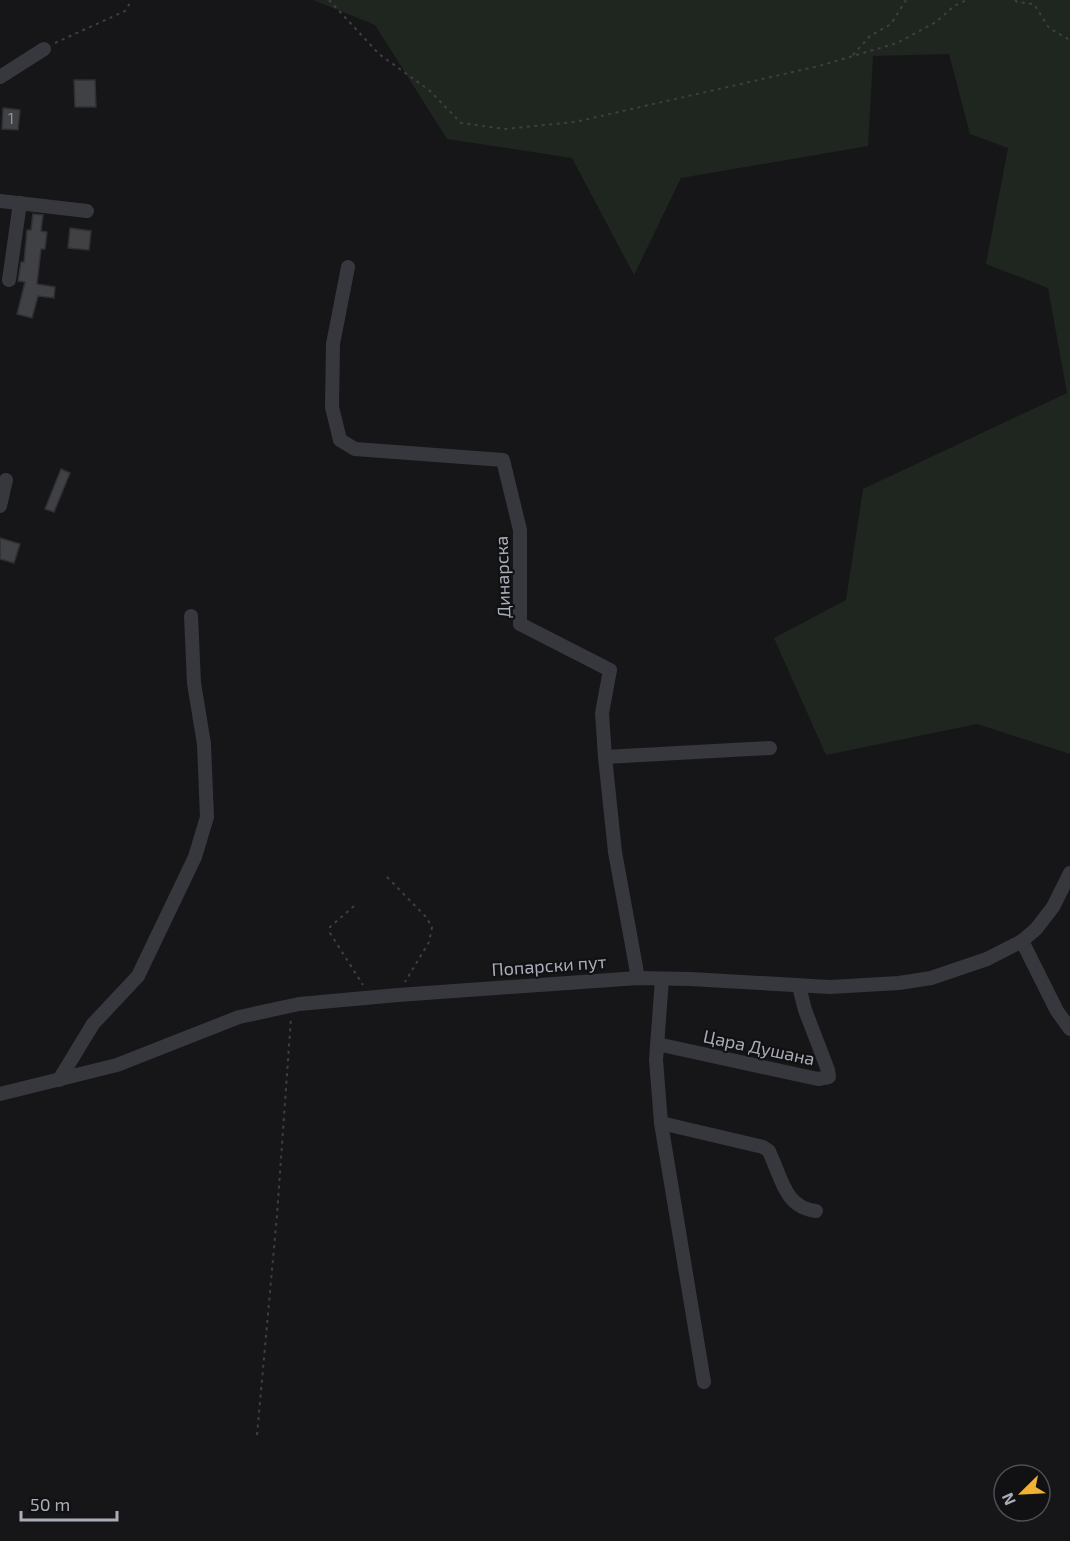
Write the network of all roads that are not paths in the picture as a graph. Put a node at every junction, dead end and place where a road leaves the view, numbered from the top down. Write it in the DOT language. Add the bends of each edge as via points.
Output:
graph roads {
  1 [pos="44,49"];
  2 [pos="0,77"];
  3 [pos="0,201"];
  4 [pos="20,203"];
  5 [pos="87,211"];
  6 [pos="348,267"];
  7 [pos="9,280"];
  8 [pos="6,480"];
  9 [pos="0,506"];
  10 [pos="191,616"];
  11 [pos="770,748"];
  12 [pos="605,757"];
  13 [pos="1070,873"];
  14 [pos="1022,941"];
  15 [pos="638,978"];
  16 [pos="662,979"];
  17 [pos="799,986"];
  18 [pos="1070,1029"];
  19 [pos="657,1044"];
  20 [pos="60,1080"];
  21 [pos="0,1095"];
  22 [pos="661,1123"];
  23 [pos="816,1211"];
  24 [pos="704,1382"];
  1 -- 2 [label="street"];
  3 -- 4 [label="street"];
  4 -- 5 [label="street"];
  4 -- 7 [label="street"];
  6 -- 12 [label="street, Динарска" via="333,344 332,407 340,440 355,449 503,460 520,530 520,624 610,670 602,713"];
  8 -- 9 [label="street"];
  10 -- 20 [label="street" via="207,818 195,857 138,976 93,1024"];
  11 -- 12 [label="street"];
  12 -- 15 [label="street, Динарска" via="617,866"];
  13 -- 14 [label="street, Попарски пут" via="1046,916"];
  14 -- 17 [label="street, Попарски пут" via="967,967 918,980 866,986"];
  14 -- 18 [label="street"];
  15 -- 16 [label="street, Попарски пут"];
  15 -- 20 [label="street, Попарски пут" via="291,1006 239,1017 123,1063"];
  16 -- 17 [label="street, Попарски пут"];
  16 -- 19 [label="street"];
  17 -- 19 [label="street, Цара Душана" via="828,1070 826,1079"];
  19 -- 22 [label="street"];
  20 -- 21 [label="street, Попарски пут"];
  22 -- 23 [label="street" via="763,1147 769,1151 790,1199 798,1208"];
  22 -- 24 [label="street"];
}
